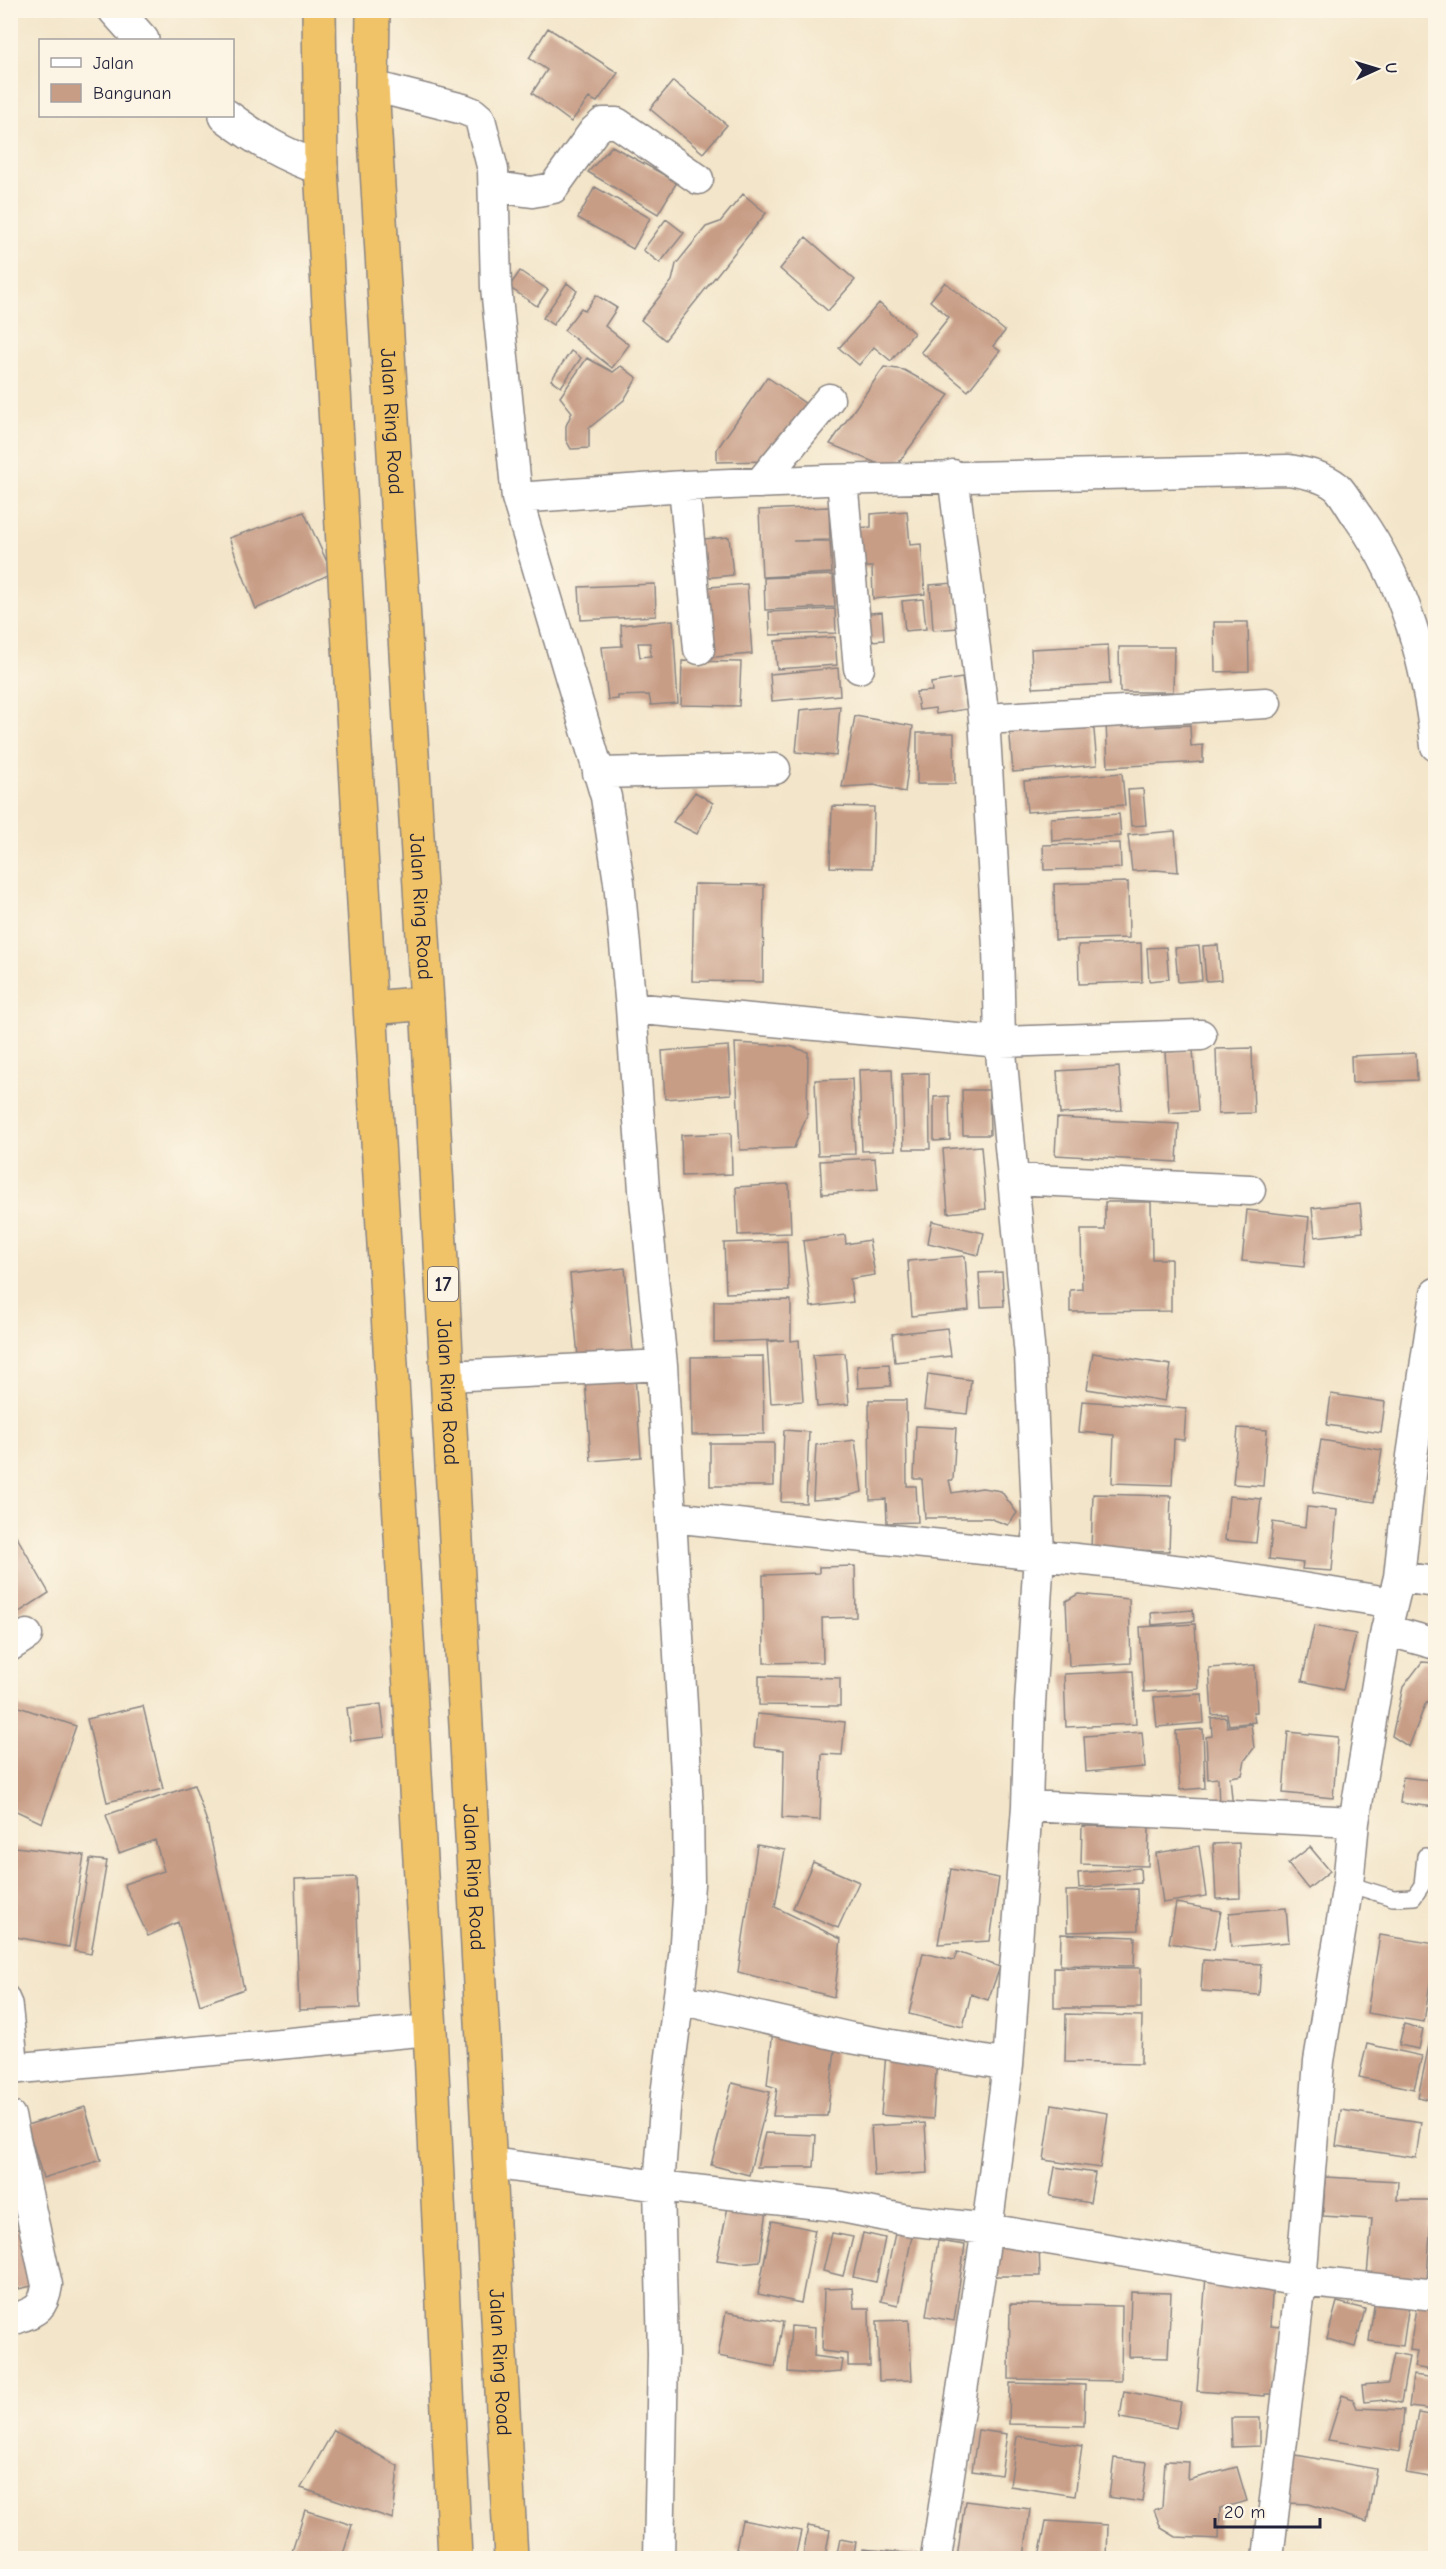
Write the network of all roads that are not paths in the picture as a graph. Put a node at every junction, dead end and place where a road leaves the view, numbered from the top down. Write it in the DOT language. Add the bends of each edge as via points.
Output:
graph roads {
  1 [pos="115,10"];
  2 [pos="319,10"];
  3 [pos="373,10"];
  4 [pos="141,39"];
  5 [pos="372,86"];
  6 [pos="227,117"];
  7 [pos="321,168"];
  8 [pos="698,179"];
  9 [pos="495,187"];
  10 [pos="829,399"];
  11 [pos="953,476"];
  12 [pos="842,480"];
  13 [pos="760,483"];
  14 [pos="684,486"];
  15 [pos="516,498"];
  16 [pos="699,649"];
  17 [pos="859,668"];
  18 [pos="1266,703"];
  19 [pos="984,719"];
  20 [pos="1436,746"];
  21 [pos="775,769"];
  22 [pos="598,773"];
  23 [pos="427,1003"];
  24 [pos="372,1008"];
  25 [pos="632,1008"];
  26 [pos="1201,1035"];
  27 [pos="1000,1042"];
  28 [pos="1013,1179"];
  29 [pos="1250,1190"];
  30 [pos="1436,1293"];
  31 [pos="662,1365"];
  32 [pos="448,1376"];
  33 [pos="1424,1458"];
  34 [pos="672,1517"];
  35 [pos="1039,1554"];
  36 [pos="1436,1582"];
  37 [pos="1392,1603"];
  38 [pos="1436,1644"];
  39 [pos="1027,1806"];
  40 [pos="1354,1822"];
  41 [pos="1425,1856"];
  42 [pos="1348,1884"];
  43 [pos="10,1994"];
  44 [pos="679,1999"];
  45 [pos="430,2030"];
  46 [pos="1008,2065"];
  47 [pos="16,2068"];
  48 [pos="10,2116"];
  49 [pos="490,2163"];
  50 [pos="659,2186"];
  51 [pos="987,2229"];
  52 [pos="1301,2281"];
  53 [pos="1436,2295"];
  54 [pos="10,2320"];
  55 [pos="455,2559"];
  56 [pos="512,2559"];
  57 [pos="659,2559"];
  58 [pos="936,2559"];
  59 [pos="1268,2559"];
  1 -- 4 [label="street"];
  2 -- 7 [label="highway"];
  3 -- 5 [label="highway, Jalan Ring Road / 17"];
  5 -- 9 [label="street" via="473,112 484,127"];
  5 -- 23 [label="highway, Jalan Ring Road / 17"];
  6 -- 7 [label="street" via="261,142"];
  7 -- 24 [label="highway"];
  8 -- 9 [label="street" via="617,123 603,123 553,188 532,192"];
  9 -- 15 [label="street" via="496,287"];
  10 -- 13 [label="street"];
  11 -- 12 [label="street"];
  11 -- 19 [label="street"];
  11 -- 20 [label="street" via="1289,470 1312,475 1336,487 1372,537 1401,594 1421,655"];
  12 -- 13 [label="street"];
  12 -- 17 [label="street"];
  13 -- 14 [label="street"];
  14 -- 15 [label="street"];
  14 -- 16 [label="street"];
  15 -- 22 [label="street"];
  18 -- 19 [label="street"];
  19 -- 27 [label="street"];
  21 -- 22 [label="street"];
  22 -- 25 [label="street" via="606,797 619,882"];
  23 -- 24 [label="highway"];
  23 -- 32 [label="highway, Jalan Ring Road / 17"];
  24 -- 45 [label="highway"];
  25 -- 27 [label="street"];
  25 -- 31 [label="street" via="644,1190"];
  26 -- 27 [label="street"];
  27 -- 28 [label="street"];
  28 -- 29 [label="street"];
  28 -- 35 [label="street" via="1030,1356"];
  30 -- 33 [label="street"];
  31 -- 32 [label="street"];
  31 -- 34 [label="street"];
  32 -- 49 [label="highway, Jalan Ring Road / 17"];
  33 -- 37 [label="street"];
  34 -- 35 [label="street"];
  34 -- 44 [label="street" via="688,1807 689,1884"];
  35 -- 37 [label="street" via="1211,1574"];
  35 -- 39 [label="street"];
  36 -- 37 [label="street"];
  37 -- 38 [label="street"];
  37 -- 40 [label="street"];
  39 -- 40 [label="street"];
  39 -- 46 [label="street"];
  40 -- 42 [label="street"];
  41 -- 42 [label="lane" via="1422,1885 1414,1897 1393,1898"];
  42 -- 52 [label="street" via="1320,2061"];
  43 -- 47 [label="lane" via="14,2002"];
  44 -- 46 [label="street" via="850,2038"];
  44 -- 50 [label="street"];
  45 -- 47 [label="street"];
  45 -- 55 [label="highway"];
  46 -- 51 [label="street"];
  48 -- 54 [label="street" via="47,2284 45,2301 36,2310"];
  49 -- 50 [label="street"];
  49 -- 56 [label="highway, Jalan Ring Road / 17"];
  50 -- 51 [label="street" via="837,2206 907,2220"];
  50 -- 57 [label="street" via="663,2354"];
  51 -- 52 [label="street"];
  51 -- 58 [label="street"];
  52 -- 53 [label="street"];
  52 -- 59 [label="street"];
}
